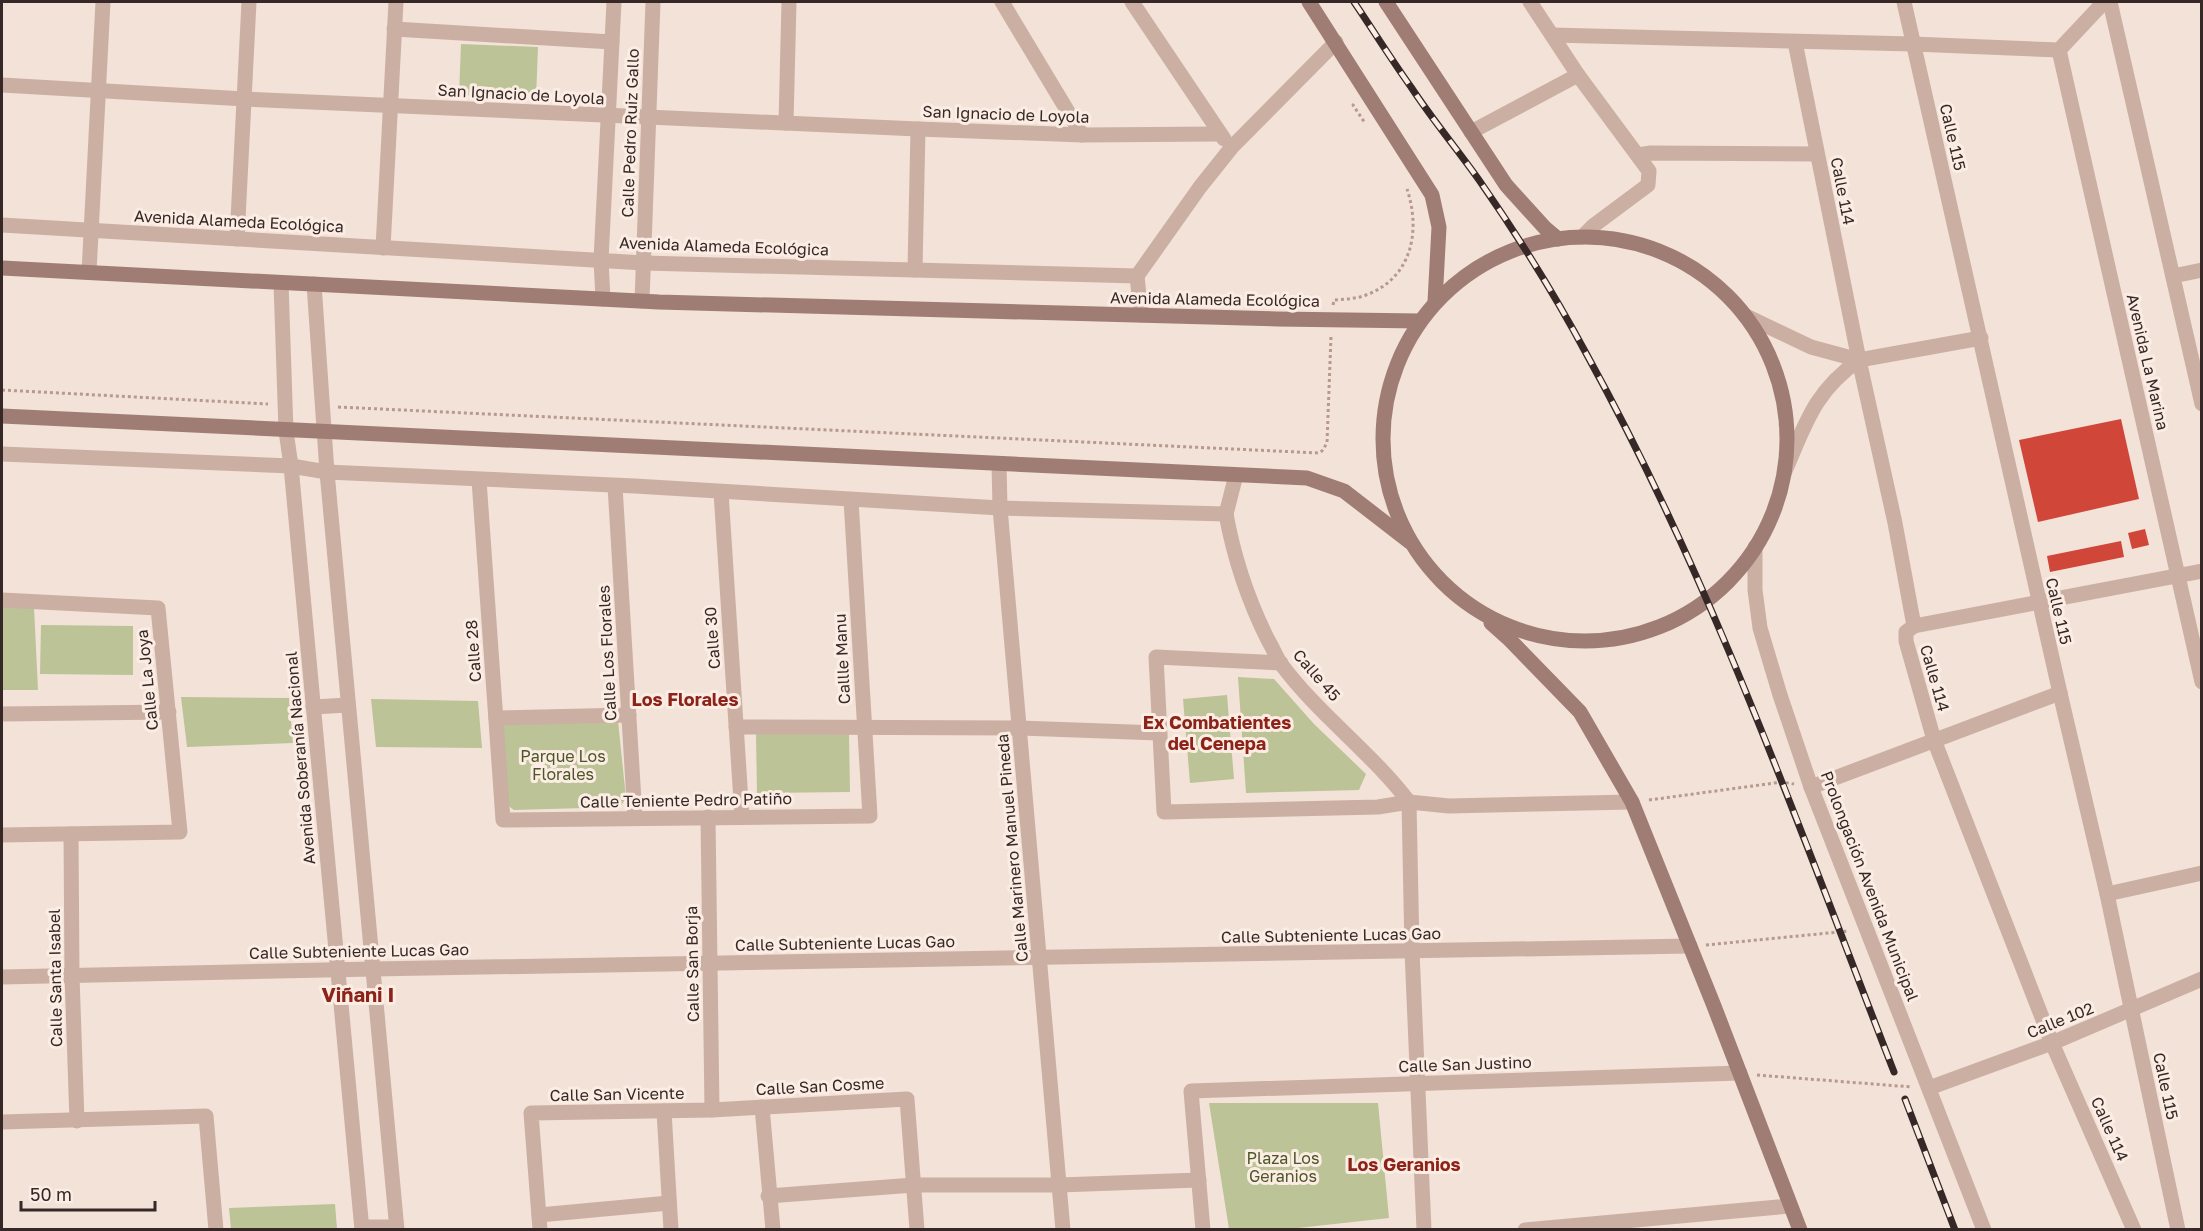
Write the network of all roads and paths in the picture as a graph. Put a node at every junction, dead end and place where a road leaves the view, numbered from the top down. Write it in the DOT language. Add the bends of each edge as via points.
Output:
graph roads {
  1 [pos="103,2"];
  2 [pos="249,2"];
  3 [pos="396,2"];
  4 [pos="614,2"];
  5 [pos="653,2"];
  6 [pos="789,2"];
  7 [pos="1002,2"];
  8 [pos="1132,2"];
  9 [pos="1309,2"];
  10 [pos="1386,2"];
  11 [pos="1530,2"];
  12 [pos="1904,2"];
  13 [pos="2104,2"];
  14 [pos="2110,2"];
  15 [pos="394,29"];
  16 [pos="1552,35"];
  17 [pos="612,42"];
  18 [pos="1336,42"];
  19 [pos="1795,42"];
  20 [pos="1913,44"];
  21 [pos="2059,50"];
  22 [pos="1578,75"];
  23 [pos="2,86"];
  24 [pos="1365,87"];
  25 [pos="98,90"];
  26 [pos="245,99"];
  27 [pos="391,105"];
  28 [pos="609,116"];
  29 [pos="648,118"];
  30 [pos="786,123"];
  31 [pos="1365,123"];
  32 [pos="918,129"];
  33 [pos="1472,132"];
  34 [pos="1219,134"];
  35 [pos="1082,135"];
  36 [pos="1232,147"];
  37 [pos="1817,154"];
  38 [pos="1638,156"];
  39 [pos="1406,186"];
  40 [pos="2,225"];
  41 [pos="91,230"];
  42 [pos="1582,237"];
  43 [pos="1558,239"];
  44 [pos="237,240"];
  45 [pos="383,248"];
  46 [pos="601,260"];
  47 [pos="644,263"];
  48 [pos="2,268"];
  49 [pos="915,270"];
  50 [pos="2202,270"];
  51 [pos="89,272"];
  52 [pos="1137,276"];
  53 [pos="2173,276"];
  54 [pos="281,282"];
  55 [pos="314,284"];
  56 [pos="603,299"];
  57 [pos="642,301"];
  58 [pos="1435,302"];
  59 [pos="1141,315"];
  60 [pos="1746,316"];
  61 [pos="1332,320"];
  62 [pos="1420,321"];
  63 [pos="1981,338"];
  64 [pos="1859,360"];
  65 [pos="2,390"];
  66 [pos="2202,404"];
  67 [pos="286,405"];
  68 [pos="323,406"];
  69 [pos="2,417"];
  70 [pos="286,431"];
  71 [pos="325,433"];
  72 [pos="2,454"];
  73 [pos="999,464"];
  74 [pos="291,466"];
  75 [pos="1785,471"];
  76 [pos="327,472"];
  77 [pos="1236,475"];
  78 [pos="479,480"];
  79 [pos="615,486"];
  80 [pos="721,492"];
  81 [pos="851,500"];
  82 [pos="1000,508"];
  83 [pos="1226,514"];
  84 [pos="1410,542"];
  85 [pos="1755,547"];
  86 [pos="2202,571"];
  87 [pos="2177,576"];
  88 [pos="2,600"];
  89 [pos="2039,603"];
  90 [pos="1475,609"];
  91 [pos="1914,626"];
  92 [pos="1281,663"];
  93 [pos="2202,682"];
  94 [pos="2060,693"];
  95 [pos="348,705"];
  96 [pos="314,707"];
  97 [pos="169,712"];
  98 [pos="2,714"];
  99 [pos="629,715"];
  100 [pos="496,718"];
  101 [pos="736,727"];
  102 [pos="864,728"];
  103 [pos="1020,728"];
  104 [pos="1160,733"];
  105 [pos="1934,740"];
  106 [pos="1811,787"];
  107 [pos="1409,802"];
  108 [pos="1632,802"];
  109 [pos="870,816"];
  110 [pos="708,817"];
  111 [pos="742,817"];
  112 [pos="635,818"];
  113 [pos="503,820"];
  114 [pos="71,834"];
  115 [pos="2,836"];
  116 [pos="2202,873"];
  117 [pos="2107,894"];
  118 [pos="1866,929"];
  119 [pos="1690,946"];
  120 [pos="1412,951"];
  121 [pos="1040,958"];
  122 [pos="710,963"];
  123 [pos="373,969"];
  124 [pos="338,970"];
  125 [pos="72,976"];
  126 [pos="2,978"];
  127 [pos="2202,979"];
  128 [pos="2131,1010"];
  129 [pos="2052,1043"];
  130 [pos="1740,1073"];
  131 [pos="1418,1083"];
  132 [pos="1929,1088"];
  133 [pos="762,1107"];
  134 [pos="712,1110"];
  135 [pos="664,1111"];
  136 [pos="77,1121"];
  137 [pos="2,1122"];
  138 [pos="1199,1180"];
  139 [pos="914,1185"];
  140 [pos="1059,1185"];
  141 [pos="768,1196"];
  142 [pos="669,1203"];
  143 [pos="1790,1206"];
  144 [pos="540,1222"];
  145 [pos="362,1228"];
  146 [pos="396,1228"];
  147 [pos="216,1230"];
  148 [pos="671,1230"];
  149 [pos="772,1230"];
  150 [pos="917,1230"];
  151 [pos="1063,1230"];
  152 [pos="1203,1230"];
  153 [pos="1424,1230"];
  154 [pos="1525,1230"];
  155 [pos="1800,1230"];
  156 [pos="1984,1230"];
  157 [pos="2134,1230"];
  158 [pos="2178,1230"];
  1 -- 25 [label="street"];
  2 -- 26 [label="street"];
  3 -- 15 [label="street"];
  4 -- 17 [label="street, Calle Pedro Ruiz Gallo"];
  5 -- 29 [label="street, Calle Pedro Ruiz Gallo"];
  6 -- 30 [label="street"];
  7 -- 35 [label="street"];
  8 -- 34 [label="street"];
  9 -- 18 [label="main road"];
  10 -- 33 [label="main road"];
  11 -- 16 [label="street"];
  12 -- 20 [label="street, Calle 115"];
  13 -- 21 [label="street"];
  14 -- 53 [label="street"];
  15 -- 17 [label="street"];
  15 -- 27 [label="street"];
  16 -- 19 [label="street"];
  16 -- 22 [label="street"];
  17 -- 28 [label="street, Calle Pedro Ruiz Gallo"];
  18 -- 24 [label="main road"];
  18 -- 36 [label="street, Avenida Alameda Ecológica"];
  19 -- 20 [label="street"];
  19 -- 37 [label="street, Calle 114"];
  20 -- 21 [label="street"];
  20 -- 63 [label="street, Calle 115"];
  21 -- 87 [label="street, Avenida La Marina"];
  22 -- 33 [label="street"];
  22 -- 38 [label="street"];
  23 -- 25 [label="street, San Ignacio de Loyola"];
  24 -- 31 [label="path" via="1353,105"];
  24 -- 58 [label="main road" via="1432,195 1439,227"];
  25 -- 26 [label="street, San Ignacio de Loyola"];
  25 -- 41 [label="street"];
  26 -- 27 [label="street, San Ignacio de Loyola"];
  26 -- 44 [label="street"];
  27 -- 28 [label="street, San Ignacio de Loyola"];
  27 -- 45 [label="street"];
  28 -- 29 [label="street, San Ignacio de Loyola"];
  28 -- 46 [label="street, Calle Pedro Ruiz Gallo"];
  29 -- 30 [label="street, San Ignacio de Loyola"];
  29 -- 47 [label="street, Calle Pedro Ruiz Gallo"];
  30 -- 32 [label="street, San Ignacio de Loyola"];
  32 -- 35 [label="street, San Ignacio de Loyola"];
  32 -- 49 [label="street"];
  33 -- 43 [label="main road" via="1506,185"];
  34 -- 35 [label="street, San Ignacio de Loyola"];
  34 -- 36 [label="street"];
  36 -- 52 [label="street, Avenida Alameda Ecológica"];
  37 -- 38 [label="street"];
  37 -- 64 [label="street, Calle 114"];
  38 -- 42 [label="street" via="1649,171 1648,185"];
  39 -- 61 [label="path" via="1414,234 1404,262 1376,291 1334,300"];
  40 -- 41 [label="street, Avenida Alameda Ecológica"];
  41 -- 44 [label="street, Avenida Alameda Ecológica"];
  41 -- 51 [label="street"];
  42 -- 43 [label="main road, Prolongación Avenida Municipal"];
  42 -- 60 [label="main road, Prolongación Avenida Municipal" via="1629,242 1673,257 1713,282"];
  43 -- 58 [label="main road, Prolongación Avenida Municipal" via="1522,247 1491,260"];
  44 -- 45 [label="street, Avenida Alameda Ecológica"];
  45 -- 46 [label="street, Avenida Alameda Ecológica"];
  46 -- 47 [label="street, Avenida Alameda Ecológica"];
  46 -- 56 [label="street, Calle Pedro Ruiz Gallo"];
  47 -- 49 [label="street, Avenida Alameda Ecológica"];
  47 -- 57 [label="street, Calle Pedro Ruiz Gallo"];
  48 -- 51 [label="main road, Avenida Alameda Ecológica"];
  49 -- 52 [label="street, Avenida Alameda Ecológica"];
  50 -- 53 [label="street"];
  51 -- 54 [label="main road, Avenida Alameda Ecológica"];
  52 -- 59 [label="street"];
  53 -- 66 [label="street"];
  54 -- 55 [label="main road, Avenida Alameda Ecológica"];
  54 -- 67 [label="street, Avenida Soberanía Nacional"];
  55 -- 56 [label="main road, Avenida Alameda Ecológica"];
  55 -- 68 [label="street"];
  56 -- 57 [label="main road, Avenida Alameda Ecológica"];
  57 -- 59 [label="main road, Avenida Alameda Ecológica"];
  58 -- 62 [label="main road, Prolongación Avenida Municipal"];
  59 -- 61 [label="main road, Avenida Alameda Ecológica"];
  60 -- 64 [label="street" via="1811,347"];
  60 -- 75 [label="main road, Prolongación Avenida Municipal" via="1778,378 1787,424"];
  61 -- 62 [label="main road, Avenida Alameda Ecológica"];
  61 -- 68 [label="path" via="1328,443 1318,453"];
  62 -- 84 [label="main road, Prolongación Avenida Municipal" via="1393,373 1382,430 1385,477"];
  63 -- 64 [label="street"];
  63 -- 89 [label="street, Calle 115"];
  64 -- 75 [label="street" via="1821,394"];
  64 -- 91 [label="street, Calle 114"];
  65 -- 67 [label="path"];
  67 -- 70 [label="street, Avenida Soberanía Nacional"];
  68 -- 71 [label="street"];
  69 -- 70 [label="main road"];
  70 -- 71 [label="main road"];
  70 -- 74 [label="street, Avenida Soberanía Nacional"];
  71 -- 73 [label="main road"];
  71 -- 76 [label="street"];
  72 -- 74 [label="street"];
  73 -- 77 [label="main road"];
  73 -- 82 [label="street, Calle Marinero Manuel Pineda"];
  74 -- 76 [label="street"];
  74 -- 96 [label="street, Avenida Soberanía Nacional"];
  75 -- 85 [label="main road, Prolongación Avenida Municipal" via="1772,516"];
  76 -- 78 [label="street"];
  76 -- 95 [label="street"];
  77 -- 83 [label="street"];
  77 -- 84 [label="main road" via="1307,478 1344,491"];
  78 -- 79 [label="street"];
  78 -- 100 [label="street, Calle 28"];
  79 -- 80 [label="street"];
  79 -- 99 [label="street, Calle Los Florales"];
  80 -- 81 [label="street"];
  80 -- 101 [label="street, Calle 30"];
  81 -- 82 [label="street"];
  81 -- 102 [label="street, Callle Manu"];
  82 -- 83 [label="street"];
  82 -- 103 [label="street, Calle Marinero Manuel Pineda"];
  83 -- 92 [label="street, Calle 45" via="1233,552 1258,619"];
  84 -- 90 [label="main road, Prolongación Avenida Municipal" via="1439,579"];
  85 -- 90 [label="main road, Prolongación Avenida Municipal" via="1734,575 1699,606 1634,634 1588,641 1540,636"];
  85 -- 106 [label="street, Prolongación Avenida Municipal" via="1760,628"];
  86 -- 87 [label="street"];
  87 -- 89 [label="street"];
  87 -- 93 [label="street, Avenida La Marina"];
  88 -- 97 [label="street, Calle La Joya" via="158,608"];
  89 -- 91 [label="street"];
  89 -- 94 [label="street, Calle 115"];
  90 -- 108 [label="main road, Prolongación Avenida Municipal" via="1580,712"];
  91 -- 105 [label="street, Calle 114" via="1906,632 1906,641"];
  92 -- 104 [label="street" via="1156,657"];
  92 -- 107 [label="street, Calle 45"];
  94 -- 105 [label="street"];
  94 -- 117 [label="street, Calle 115"];
  95 -- 96 [label="street"];
  95 -- 123 [label="street"];
  96 -- 124 [label="street, Avenida Soberanía Nacional"];
  97 -- 98 [label="street"];
  97 -- 114 [label="street, Calle La Joya" via="180,832"];
  99 -- 100 [label="street"];
  99 -- 112 [label="street, Calle Los Florales"];
  100 -- 113 [label="street, Calle 28"];
  101 -- 102 [label="street"];
  101 -- 111 [label="street, Calle 30"];
  102 -- 103 [label="street"];
  102 -- 109 [label="street, Callle Manu"];
  103 -- 104 [label="street"];
  103 -- 121 [label="street, Calle Marinero Manuel Pineda"];
  104 -- 107 [label="street" via="1164,812 1378,807"];
  105 -- 106 [label="street"];
  105 -- 129 [label="street, Calle 114"];
  106 -- 108 [label="path" via="1782,782"];
  106 -- 118 [label="street, Prolongación Avenida Municipal"];
  107 -- 108 [label="street" via="1449,806"];
  107 -- 120 [label="street"];
  108 -- 119 [label="main road, Prolongación Avenida Municipal"];
  109 -- 111 [label="street, Calle Teniente Pedro Patiño"];
  110 -- 111 [label="street, Calle Teniente Pedro Patiño"];
  110 -- 112 [label="street, Calle Teniente Pedro Patiño"];
  110 -- 122 [label="street, Calle San Borja"];
  112 -- 113 [label="street, Calle Teniente Pedro Patiño"];
  114 -- 115 [label="street"];
  114 -- 125 [label="street, Calle Santa Isabel"];
  116 -- 117 [label="street"];
  117 -- 128 [label="street, Calle 115"];
  118 -- 119 [label="path"];
  118 -- 132 [label="street, Prolongación Avenida Municipal"];
  119 -- 120 [label="street, Calle Subteniente Lucas Gao"];
  119 -- 130 [label="main road, Prolongación Avenida Municipal"];
  120 -- 121 [label="street, Calle Subteniente Lucas Gao"];
  120 -- 131 [label="street"];
  121 -- 122 [label="street, Calle Subteniente Lucas Gao"];
  121 -- 140 [label="street, Calle Marinero Manuel Pineda"];
  122 -- 123 [label="street, Calle Subteniente Lucas Gao"];
  122 -- 134 [label="street, Calle San Borja"];
  123 -- 124 [label="street, Calle Subteniente Lucas Gao"];
  123 -- 146 [label="street"];
  124 -- 125 [label="street, Calle Subteniente Lucas Gao"];
  124 -- 145 [label="street, Avenida Soberanía Nacional"];
  125 -- 126 [label="street, Calle Subteniente Lucas Gao"];
  125 -- 136 [label="street, Calle Santa Isabel"];
  127 -- 128 [label="street, Calle 102"];
  128 -- 129 [label="street, Calle 102"];
  128 -- 158 [label="street, Calle 115"];
  129 -- 132 [label="street, Calle 102"];
  129 -- 157 [label="street, Calle 114"];
  130 -- 131 [label="street, Calle San Justino"];
  130 -- 132 [label="path"];
  130 -- 143 [label="main road, Prolongación Avenida Municipal"];
  131 -- 138 [label="street, Calle San Justino" via="1191,1091"];
  131 -- 153 [label="street"];
  132 -- 156 [label="street, Prolongación Avenida Municipal"];
  133 -- 134 [label="street, Calle San Cosme"];
  133 -- 139 [label="street, Calle San Cosme" via="907,1099"];
  133 -- 141 [label="street"];
  134 -- 135 [label="street, Calle San Vicente"];
  135 -- 142 [label="street"];
  135 -- 144 [label="street, Calle San Vicente" via="531,1113"];
  136 -- 137 [label="street"];
  136 -- 147 [label="street" via="206,1116"];
  138 -- 140 [label="street"];
  138 -- 152 [label="street"];
  139 -- 140 [label="street"];
  139 -- 141 [label="street"];
  139 -- 150 [label="street, Calle San Cosme"];
  140 -- 151 [label="street, Calle Marinero Manuel Pineda"];
  141 -- 149 [label="street"];
  142 -- 144 [label="street"];
  142 -- 148 [label="street"];
  143 -- 154 [label="street"];
  143 -- 155 [label="main road, Prolongación Avenida Municipal"];
  145 -- 146 [label="street"];
}
